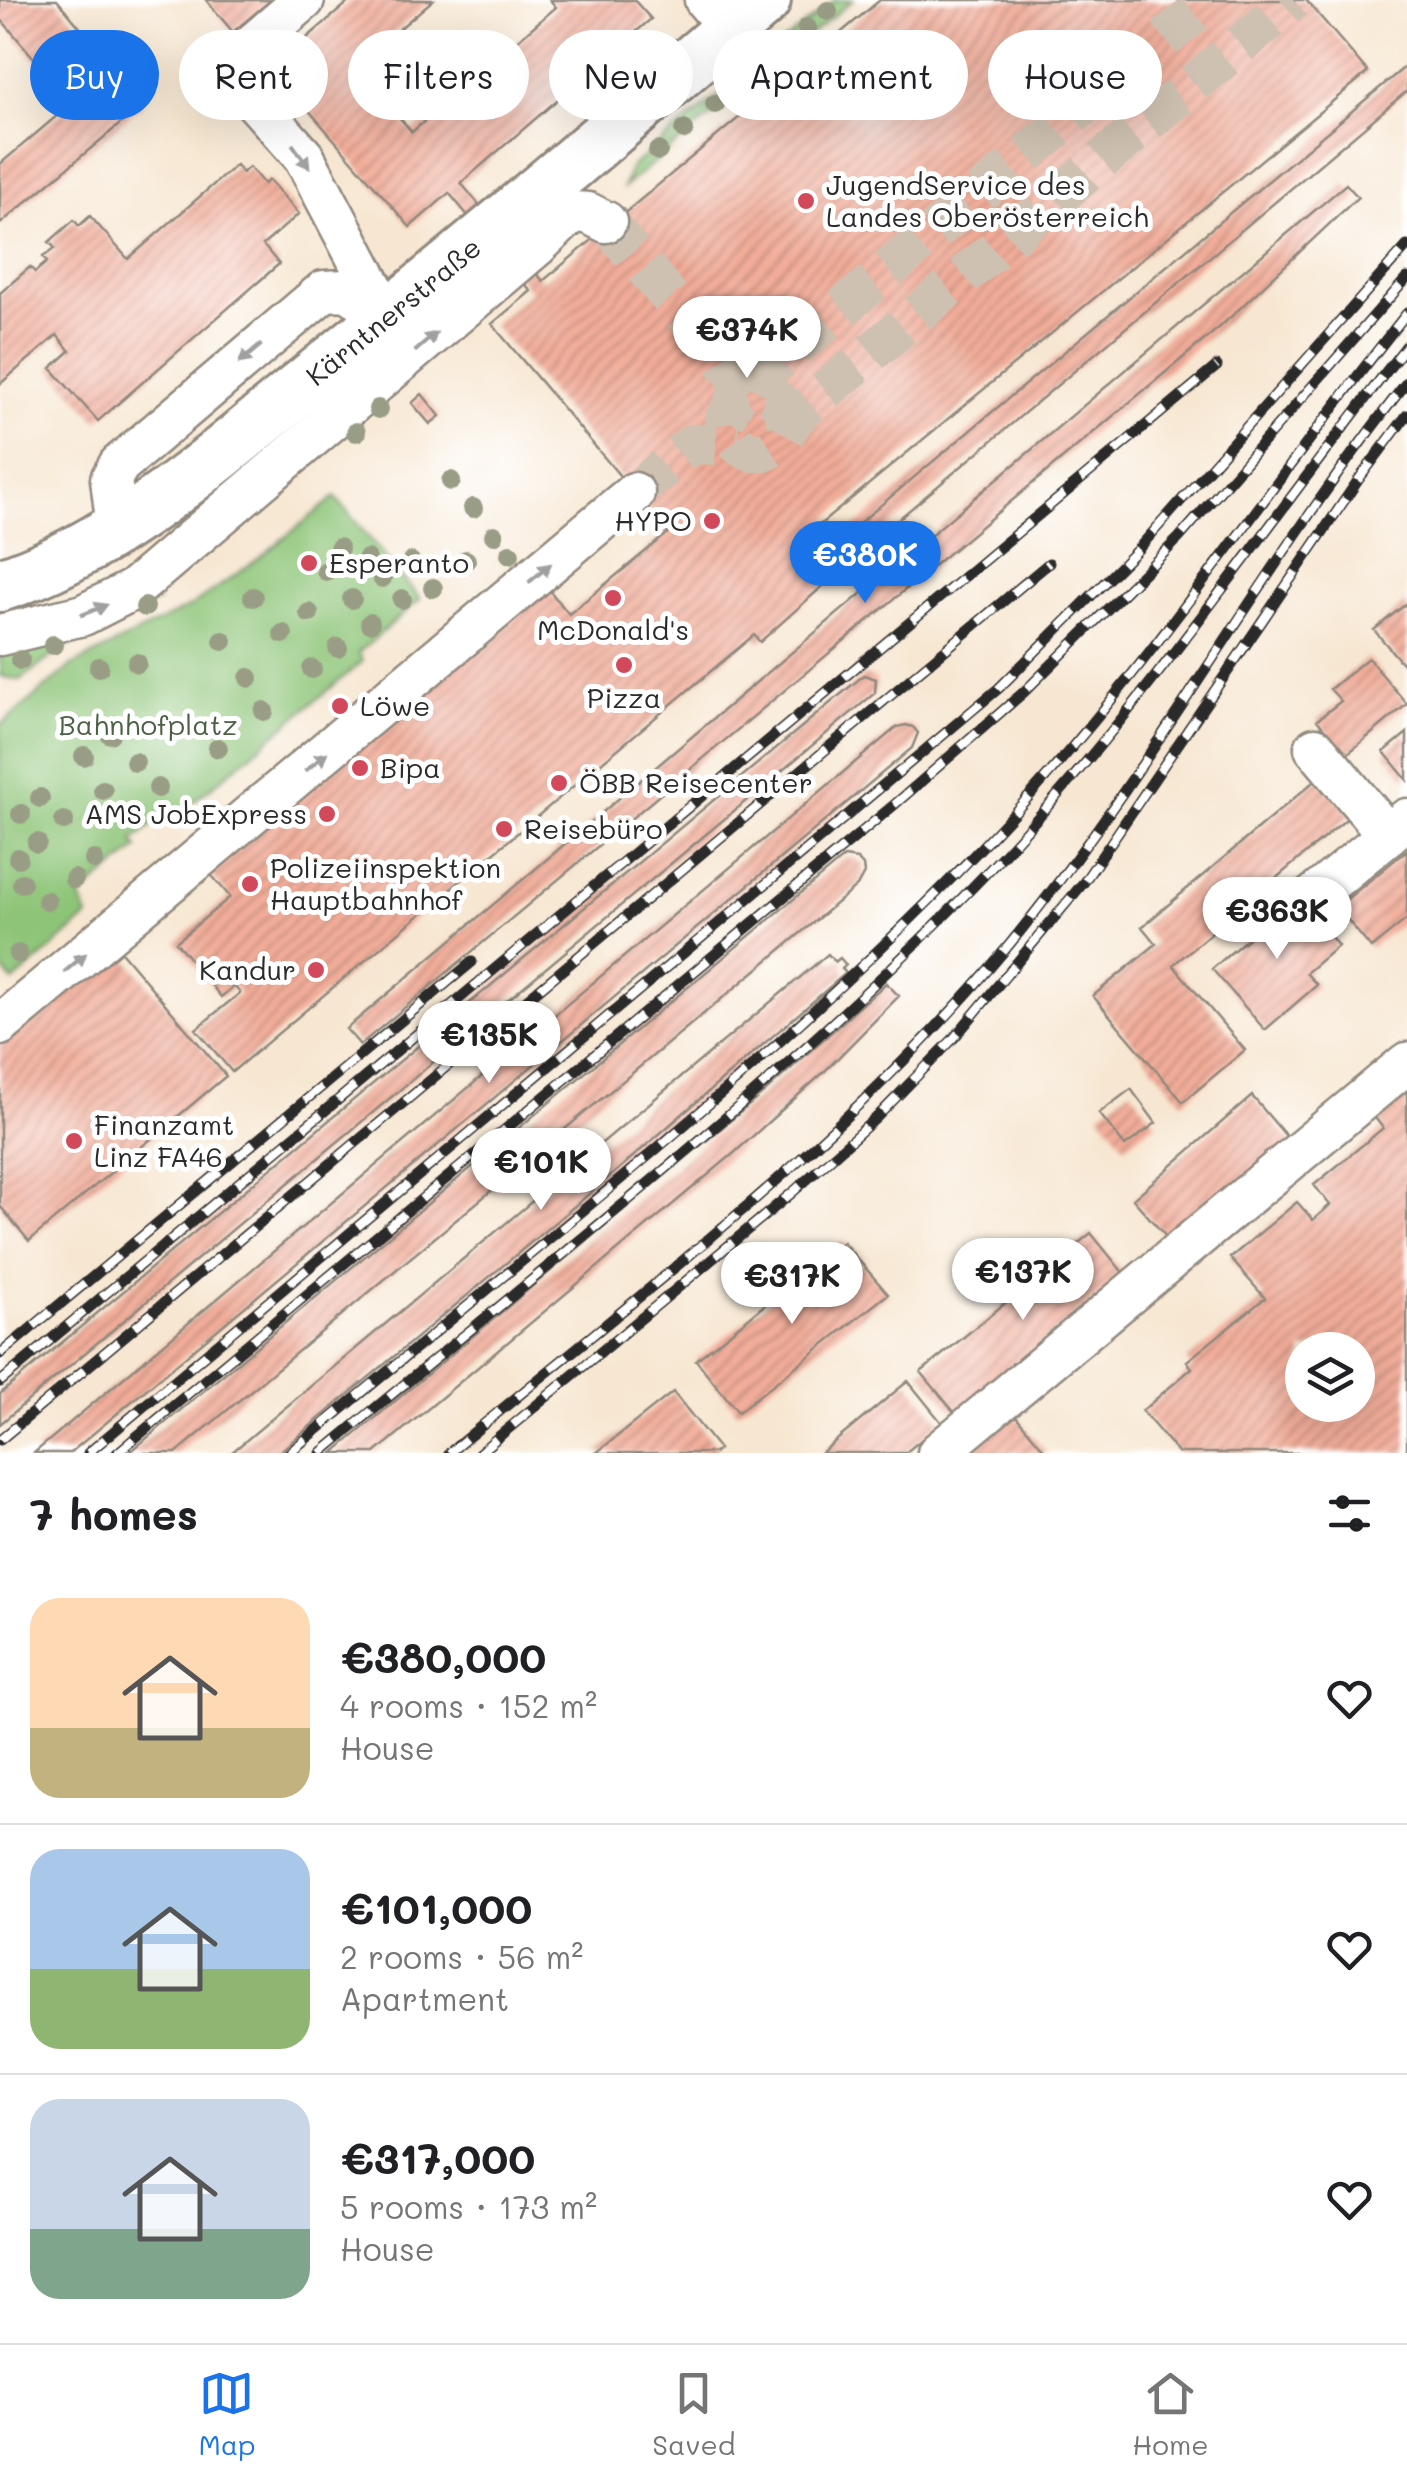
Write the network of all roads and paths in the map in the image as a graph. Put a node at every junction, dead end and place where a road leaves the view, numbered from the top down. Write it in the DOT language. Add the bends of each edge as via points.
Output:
graph roads {
  1 [pos="304,0"];
  2 [pos="733,10"];
  3 [pos="564,172"];
  4 [pos="388,317"];
  5 [pos="350,407"];
  6 [pos="634,493"];
  7 [pos="0,585"];
  8 [pos="0,635"];
  9 [pos="1315,748"];
  10 [pos="1398,827"];
  11 [pos="1311,898"];
  12 [pos="0,1026"];
  13 [pos="1407,1062"];
  14 [pos="938,1453"];
  1 -- 4 [label="street, one-way" via="226,68 304,157"];
  2 -- 3 [label="main road, Kärntnerstraße"];
  3 -- 4 [label="main road, Kärntnerstraße"];
  5 -- 3 [label="street, one-way" via="573,212 606,222"];
  4 -- 5 [label="street"];
  4 -- 7 [label="main road, Kärntnerstraße" via="117,528 62,562"];
  8 -- 5 [label="street, one-way" via="83,615 134,589"];
  12 -- 6 [label="street, one-way"];
  9 -- 10 [label="street"];
  10 -- 11 [label="street"];
  13 -- 14 [label="street"];
}
